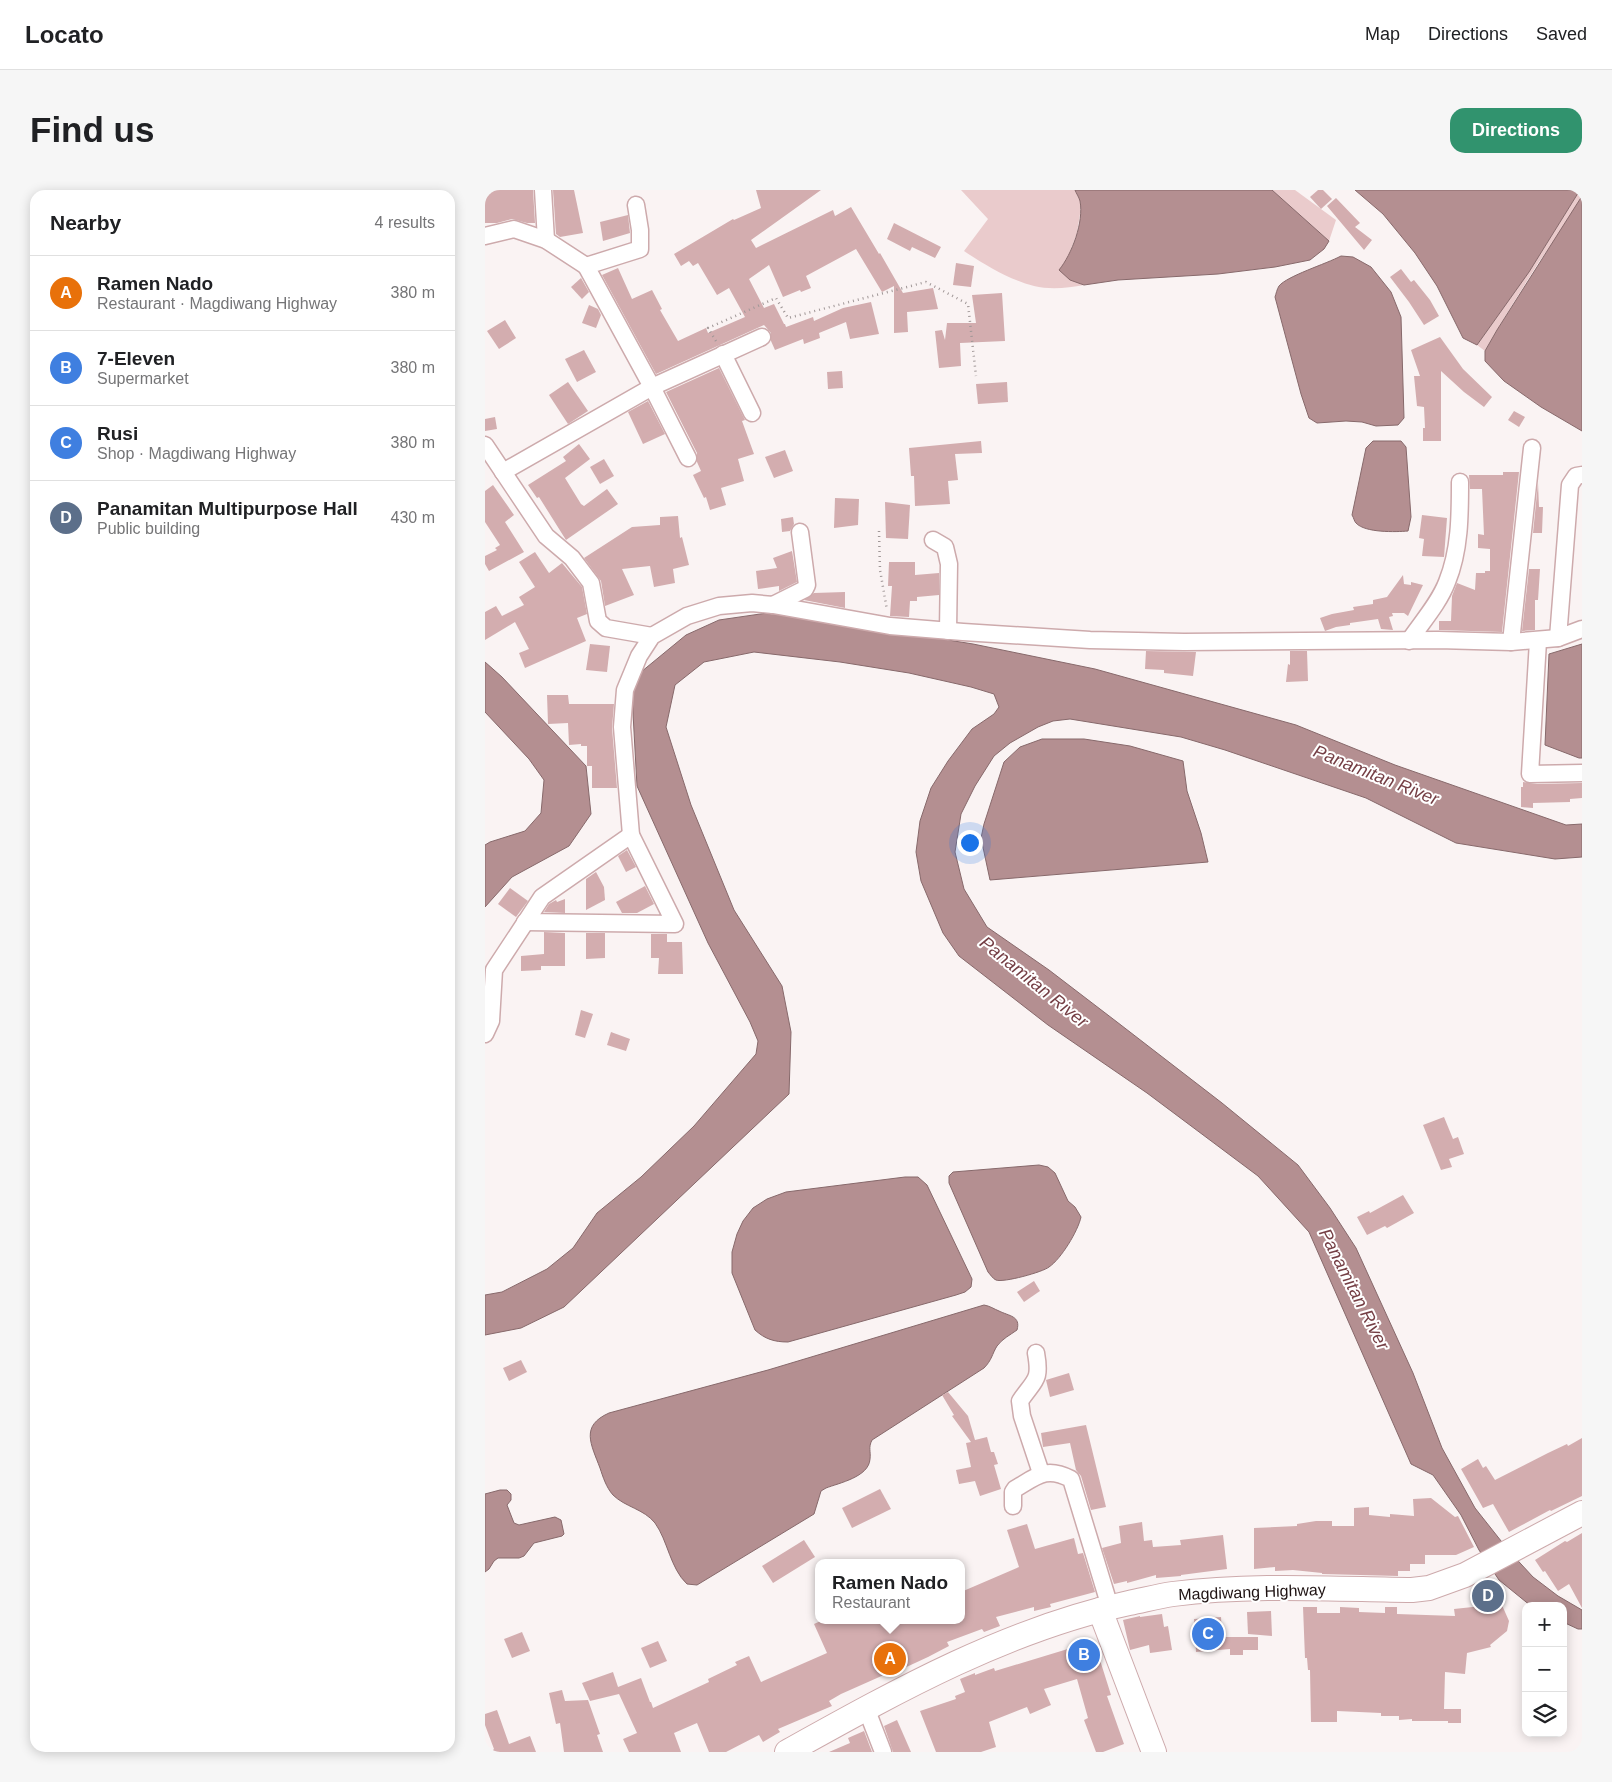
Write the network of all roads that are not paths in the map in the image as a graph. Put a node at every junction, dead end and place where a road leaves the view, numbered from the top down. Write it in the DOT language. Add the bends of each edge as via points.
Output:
graph roads {
  1 [pos="543,190"];
  2 [pos="636,205"];
  3 [pos="485,236"];
  4 [pos="545,240"];
  5 [pos="586,266"];
  6 [pos="761,336"];
  7 [pos="723,354"];
  8 [pos="652,387"];
  9 [pos="752,414"];
  10 [pos="485,445"];
  11 [pos="1532,448"];
  12 [pos="688,458"];
  13 [pos="503,472"];
  14 [pos="1582,475"];
  15 [pos="1460,482"];
  16 [pos="800,532"];
  17 [pos="933,540"];
  18 [pos="773,605"];
  19 [pos="1582,629"];
  20 [pos="948,631"];
  21 [pos="653,636"];
  22 [pos="1558,638"];
  23 [pos="1409,641"];
  24 [pos="1538,641"];
  25 [pos="1511,642"];
  26 [pos="1582,773"];
  27 [pos="631,835"];
  28 [pos="525,922"];
  29 [pos="485,1034"];
  30 [pos="1036,1353"];
  31 [pos="1041,1473"];
  32 [pos="1013,1506"];
  33 [pos="1582,1513"];
  34 [pos="1105,1608"];
  35 [pos="866,1708"];
  36 [pos="787,1752"];
  37 [pos="883,1752"];
  38 [pos="1154,1752"];
  1 -- 4 [label="street"];
  2 -- 5 [label="street" via="640,249"];
  3 -- 4 [label="street" via="514,229"];
  4 -- 5 [label="street"];
  5 -- 8 [label="street"];
  6 -- 7 [label="street"];
  7 -- 8 [label="street"];
  7 -- 9 [label="street"];
  8 -- 12 [label="street"];
  8 -- 13 [label="street"];
  10 -- 13 [label="street"];
  11 -- 25 [label="street"];
  13 -- 21 [label="street" via="545,536 572,558 591,583 598,621 606,628"];
  14 -- 22 [label="street" via="1576,476 1570,485"];
  15 -- 23 [label="street" via="1456,556 1447,583"];
  16 -- 18 [label="street" via="807,585"];
  17 -- 20 [label="street" via="945,546 949,564"];
  18 -- 20 [label="street" via="890,626"];
  18 -- 21 [label="street" via="719,606 687,616"];
  19 -- 22 [label="street"];
  20 -- 23 [label="street" via="1090,640"];
  21 -- 27 [label="street" via="639,656 625,690 622,727"];
  22 -- 24 [label="street"];
  23 -- 25 [label="street"];
  24 -- 25 [label="street"];
  24 -- 26 [label="street" via="1530,774"];
  27 -- 28 [label="street" via="542,897"];
  27 -- 28 [label="street" via="675,924"];
  28 -- 29 [label="street" via="494,970 491,1021"];
  30 -- 31 [label="street" via="1037,1378 1021,1400 1022,1416"];
  31 -- 32 [label="street" via="1015,1489"];
  31 -- 34 [label="street" via="1059,1473 1071,1479"];
  33 -- 34 [label="main road, Magdiwang Highway" via="1483,1566 1453,1580 1421,1589 1234,1589 1172,1594"];
  34 -- 35 [label="main road, Magdiwang Highway" via="1001,1644"];
  34 -- 38 [label="main road"];
  35 -- 36 [label="main road, Magdiwang Highway"];
  35 -- 37 [label="street"];
}
